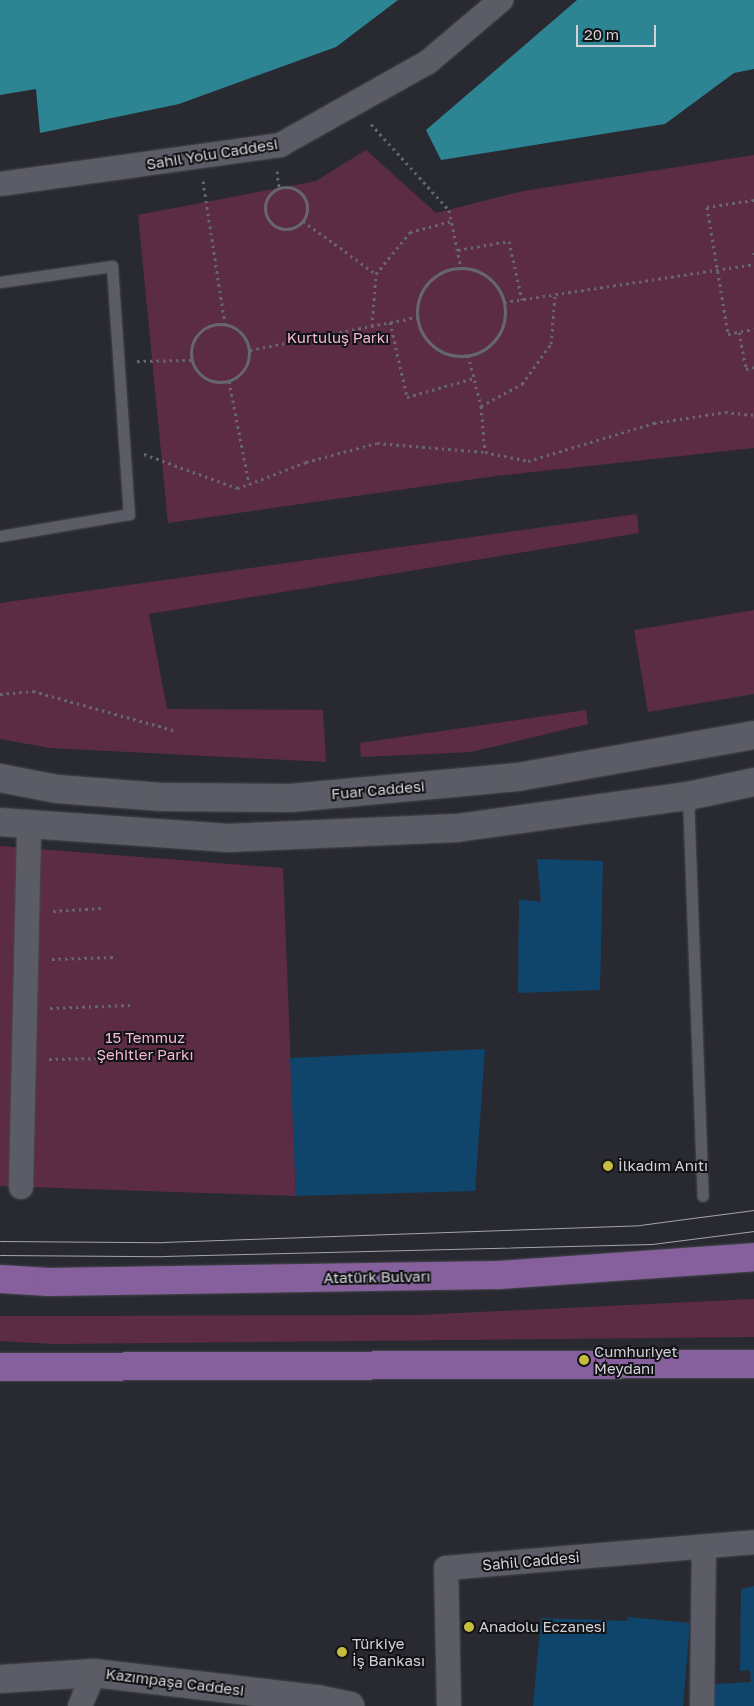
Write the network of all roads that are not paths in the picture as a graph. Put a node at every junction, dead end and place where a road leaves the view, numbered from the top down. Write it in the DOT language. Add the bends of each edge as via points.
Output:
graph roads {
  1 [pos="501,0"];
  2 [pos="0,184"];
  3 [pos="0,282"];
  4 [pos="0,536"];
  5 [pos="754,735"];
  6 [pos="0,778"];
  7 [pos="754,782"];
  8 [pos="688,796"];
  9 [pos="0,822"];
  10 [pos="30,825"];
  11 [pos="21,1187"];
  12 [pos="703,1196"];
  13 [pos="754,1257"];
  14 [pos="0,1279"];
  15 [pos="754,1364"];
  16 [pos="0,1367"];
  17 [pos="754,1542"];
  18 [pos="704,1546"];
  19 [pos="94,1673"];
  20 [pos="0,1680"];
  21 [pos="80,1706"];
  22 [pos="350,1706"];
  23 [pos="448,1706"];
  24 [pos="702,1706"];
  1 -- 2 [label="street, Sahil Yolu Caddesi" via="428,62 280,145"];
  3 -- 4 [label="lane" via="112,266 129,514"];
  5 -- 6 [label="main road, Fuar Caddesi" via="518,777 291,798 143,795 57,789"];
  7 -- 8 [label="main road"];
  8 -- 10 [label="main road" via="457,828 397,831 228,838"];
  8 -- 12 [label="lane"];
  9 -- 10 [label="main road"];
  10 -- 11 [label="street"];
  13 -- 14 [label="main road, Atatürk Bulvarı" via="499,1275 49,1282"];
  15 -- 16 [label="main road"];
  17 -- 18 [label="street, Sahil Caddesi"];
  18 -- 23 [label="street, Sahil Caddesi" via="446,1568"];
  18 -- 24 [label="street"];
  19 -- 20 [label="main road, Kazımpaşa Caddesi"];
  19 -- 21 [label="street"];
  19 -- 22 [label="main road, Kazımpaşa Caddesi" via="317,1699"];
}
